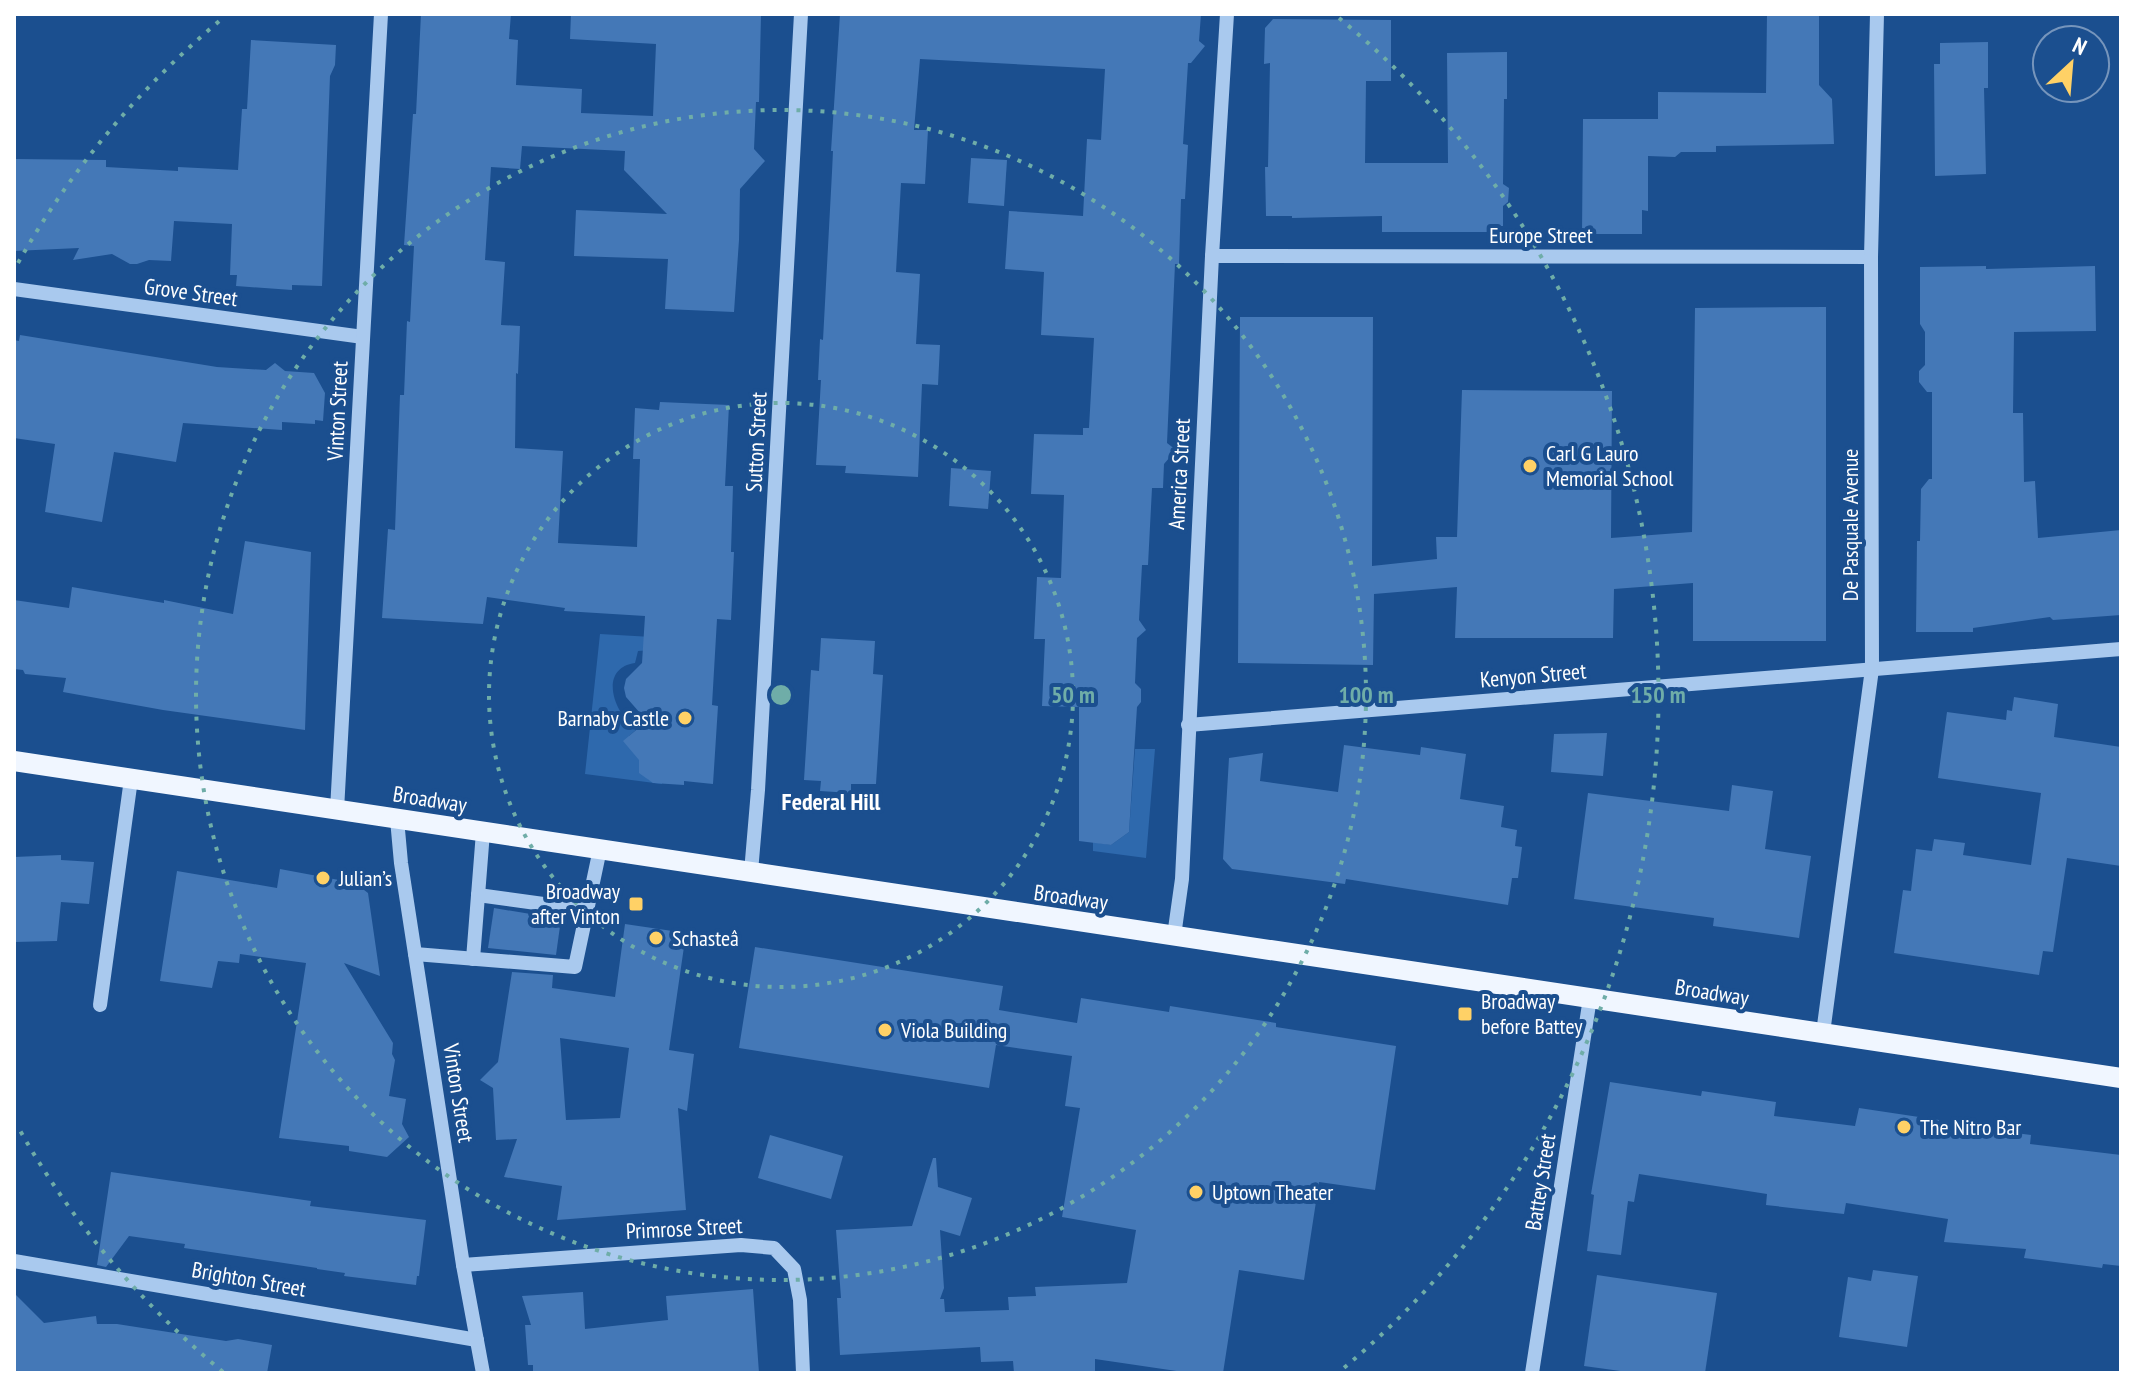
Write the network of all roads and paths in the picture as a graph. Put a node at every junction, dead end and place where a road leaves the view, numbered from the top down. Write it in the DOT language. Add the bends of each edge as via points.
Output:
graph roads {
  1 [pos="381,14"];
  2 [pos="801,14"];
  3 [pos="1227,14"];
  4 [pos="1877,14"];
  5 [pos="1212,256"];
  6 [pos="1871,257"];
  7 [pos="14,289"];
  8 [pos="363,337"];
  9 [pos="2121,649"];
  10 [pos="1872,669"];
  11 [pos="1188,725"];
  12 [pos="14,761"];
  13 [pos="131,779"];
  14 [pos="337,810"];
  15 [pos="397,819"];
  16 [pos="483,832"];
  17 [pos="600,849"];
  18 [pos="751,872"];
  19 [pos="478,895"];
  20 [pos="587,910"];
  21 [pos="1174,936"];
  22 [pos="415,954"];
  23 [pos="473,959"];
  24 [pos="1590,998"];
  25 [pos="100,1005"];
  26 [pos="1823,1033"];
  27 [pos="2121,1078"];
  28 [pos="14,1261"];
  29 [pos="463,1265"];
  30 [pos="477,1340"];
  31 [pos="483,1373"];
  32 [pos="803,1373"];
  33 [pos="1532,1373"];
  1 -- 8 [label="street, Vinton Street"];
  2 -- 18 [label="street, Sutton Street"];
  3 -- 5 [label="street, America Street"];
  4 -- 6 [label="street, De Pasquale Avenue"];
  5 -- 6 [label="street, Europe Street"];
  5 -- 11 [label="street, America Street"];
  6 -- 10 [label="street, De Pasquale Avenue"];
  7 -- 8 [label="street, Grove Street"];
  8 -- 14 [label="street, Vinton Street"];
  9 -- 10 [label="street, Kenyon Street"];
  10 -- 11 [label="street, Kenyon Street"];
  10 -- 26 [label="street, De Pasquale Avenue"];
  11 -- 21 [label="street, America Street" via="1182,879"];
  12 -- 13 [label="main road, Broadway"];
  13 -- 14 [label="main road, Broadway"];
  13 -- 25 [label="street"];
  14 -- 15 [label="main road, Broadway"];
  15 -- 16 [label="main road, Broadway"];
  15 -- 22 [label="street, Vinton Street"];
  16 -- 17 [label="main road, Broadway"];
  16 -- 19 [label="street"];
  17 -- 18 [label="main road, Broadway"];
  17 -- 20 [label="street"];
  18 -- 21 [label="main road, Broadway"];
  19 -- 20 [label="street"];
  19 -- 23 [label="street"];
  20 -- 23 [label="street" via="575,967"];
  21 -- 24 [label="main road, Broadway"];
  22 -- 23 [label="street"];
  22 -- 29 [label="street, Vinton Street"];
  24 -- 26 [label="main road, Broadway"];
  24 -- 33 [label="street, Battey Street"];
  26 -- 27 [label="main road, Broadway"];
  28 -- 30 [label="street, Brighton Street"];
  29 -- 30 [label="street, Vinton Street"];
  29 -- 32 [label="street, Primrose Street" via="741,1245 774,1248 794,1269"];
  30 -- 31 [label="street, Vinton Street"];
}
